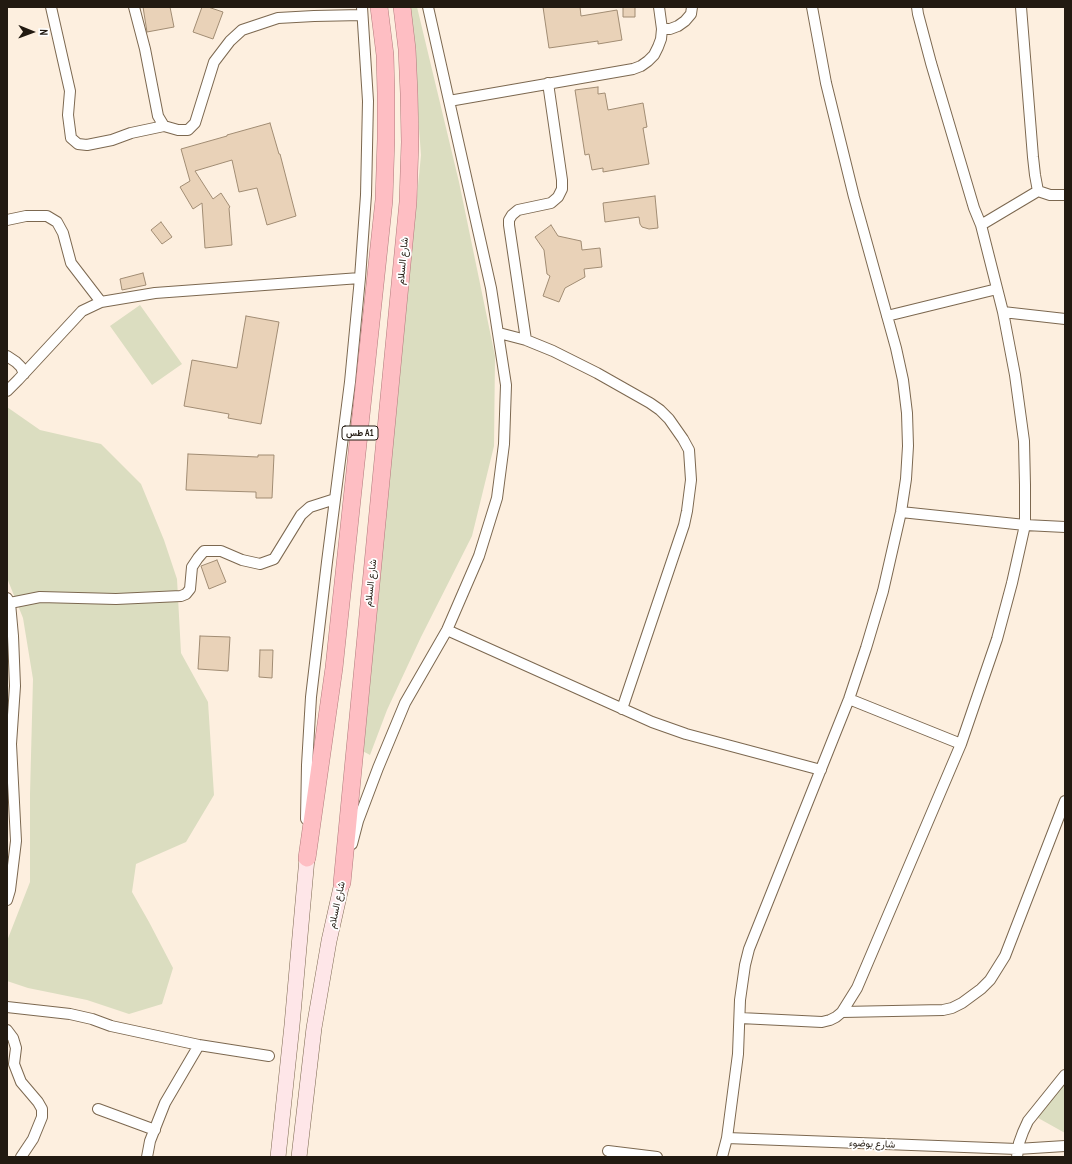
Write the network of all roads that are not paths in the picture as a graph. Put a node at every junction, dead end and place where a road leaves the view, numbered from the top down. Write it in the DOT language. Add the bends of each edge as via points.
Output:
graph roads {
  1 [pos="52,7"];
  2 [pos="134,7"];
  3 [pos="379,7"];
  4 [pos="402,7"];
  5 [pos="428,7"];
  6 [pos="659,7"];
  7 [pos="692,7"];
  8 [pos="812,7"];
  9 [pos="917,7"];
  10 [pos="1020,7"];
  11 [pos="362,11"];
  12 [pos="662,29"];
  13 [pos="548,83"];
  14 [pos="449,100"];
  15 [pos="164,126"];
  16 [pos="1038,191"];
  17 [pos="1065,195"];
  18 [pos="7,220"];
  19 [pos="981,224"];
  20 [pos="360,278"];
  21 [pos="997,289"];
  22 [pos="101,302"];
  23 [pos="1003,312"];
  24 [pos="887,316"];
  25 [pos="1065,319"];
  26 [pos="499,333"];
  27 [pos="526,340"];
  28 [pos="7,356"];
  29 [pos="24,374"];
  30 [pos="7,391"];
  31 [pos="335,499"];
  32 [pos="901,512"];
  33 [pos="1025,525"];
  34 [pos="1065,527"];
  35 [pos="9,600"];
  36 [pos="447,630"];
  37 [pos="11,685"];
  38 [pos="849,699"];
  39 [pos="622,709"];
  40 [pos="9,743"];
  41 [pos="961,744"];
  42 [pos="821,770"];
  43 [pos="1065,801"];
  44 [pos="307,858"];
  45 [pos="342,883"];
  46 [pos="8,893"];
  47 [pos="7,1007"];
  48 [pos="842,1012"];
  49 [pos="740,1018"];
  50 [pos="7,1030"];
  51 [pos="199,1045"];
  52 [pos="269,1056"];
  53 [pos="1065,1075"];
  54 [pos="98,1109"];
  55 [pos="155,1130"];
  56 [pos="727,1138"];
  57 [pos="1065,1146"];
  58 [pos="608,1151"];
  59 [pos="1017,1153"];
  60 [pos="21,1157"];
  61 [pos="147,1157"];
  62 [pos="278,1157"];
  63 [pos="299,1157"];
  64 [pos="657,1157"];
  65 [pos="722,1157"];
  1 -- 15 [label="street" via="70,91 68,115 71,138 78,144 87,145"];
  2 -- 15 [label="street" via="146,49 158,116"];
  3 -- 44 [label="highway, طس A1" via="386,93 384,200 334,668"];
  4 -- 45 [label="highway, شارع السلام" via="409,93 408,202"];
  5 -- 14 [label="street"];
  6 -- 12 [label="street"];
  7 -- 12 [label="street" via="685,21 670,29"];
  8 -- 24 [label="street" via="826,83"];
  9 -- 19 [label="street" via="931,63"];
  10 -- 16 [label="street"];
  11 -- 15 [label="street" via="278,18 242,30 214,62 195,123 188,130"];
  11 -- 20 [label="street" via="368,101 366,195"];
  12 -- 13 [label="street" via="654,55 641,66"];
  13 -- 14 [label="street"];
  13 -- 27 [label="street" via="562,189 551,203 518,210 509,220"];
  14 -- 26 [label="street"];
  16 -- 17 [label="street" via="1050,195"];
  16 -- 19 [label="street"];
  18 -- 22 [label="street" via="26,216 47,216 57,222 63,233 71,263"];
  19 -- 21 [label="street"];
  20 -- 22 [label="street" via="155,293"];
  20 -- 31 [label="street"];
  21 -- 23 [label="street"];
  21 -- 24 [label="street"];
  22 -- 29 [label="street" via="82,311"];
  23 -- 25 [label="street"];
  23 -- 33 [label="street" via="1024,441"];
  24 -- 32 [label="street" via="903,380 907,413 906,479"];
  26 -- 27 [label="street"];
  26 -- 36 [label="street" via="506,385 504,444 497,498 479,556"];
  27 -- 39 [label="street" via="576,362 650,403 669,419 688,450 691,480 686,518"];
  28 -- 29 [label="street" via="16,362"];
  29 -- 30 [label="street"];
  31 -- 35 [label="street" via="310,507 301,516 274,560 260,564 221,551 204,551 192,567 190,589 181,596 116,599 40,597"];
  31 -- 44 [label="street" via="308,731"];
  32 -- 33 [label="street"];
  32 -- 38 [label="street" via="883,591"];
  33 -- 34 [label="street"];
  33 -- 41 [label="street" via="997,639"];
  35 -- 37 [label="street" via="13,636"];
  36 -- 39 [label="street"];
  36 -- 45 [label="street" via="405,703 378,768 358,821"];
  37 -- 40 [label="street"];
  38 -- 41 [label="street"];
  38 -- 42 [label="street"];
  39 -- 42 [label="street" via="686,734"];
  40 -- 46 [label="street" via="16,841"];
  41 -- 48 [label="street" via="857,988"];
  42 -- 49 [label="street" via="749,949 742,982"];
  43 -- 48 [label="street" via="1006,956 981,989 962,1003 943,1010"];
  44 -- 62 [label="main road"];
  45 -- 63 [label="main road, شارع السلام" via="314,1028"];
  47 -- 51 [label="street" via="70,1014 111,1026"];
  48 -- 49 [label="street" via="822,1022"];
  49 -- 56 [label="street"];
  50 -- 60 [label="street" via="16,1048 14,1064 21,1082 42,1109 42,1117 33,1139"];
  51 -- 52 [label="street"];
  51 -- 55 [label="street" via="165,1103"];
  53 -- 59 [label="street" via="1028,1121"];
  54 -- 55 [label="street"];
  55 -- 61 [label="street"];
  56 -- 59 [label="street, شارع بوضوء"];
  56 -- 65 [label="street"];
  57 -- 59 [label="street, شارع بوضوء"];
  58 -- 64 [label="street"];
}
